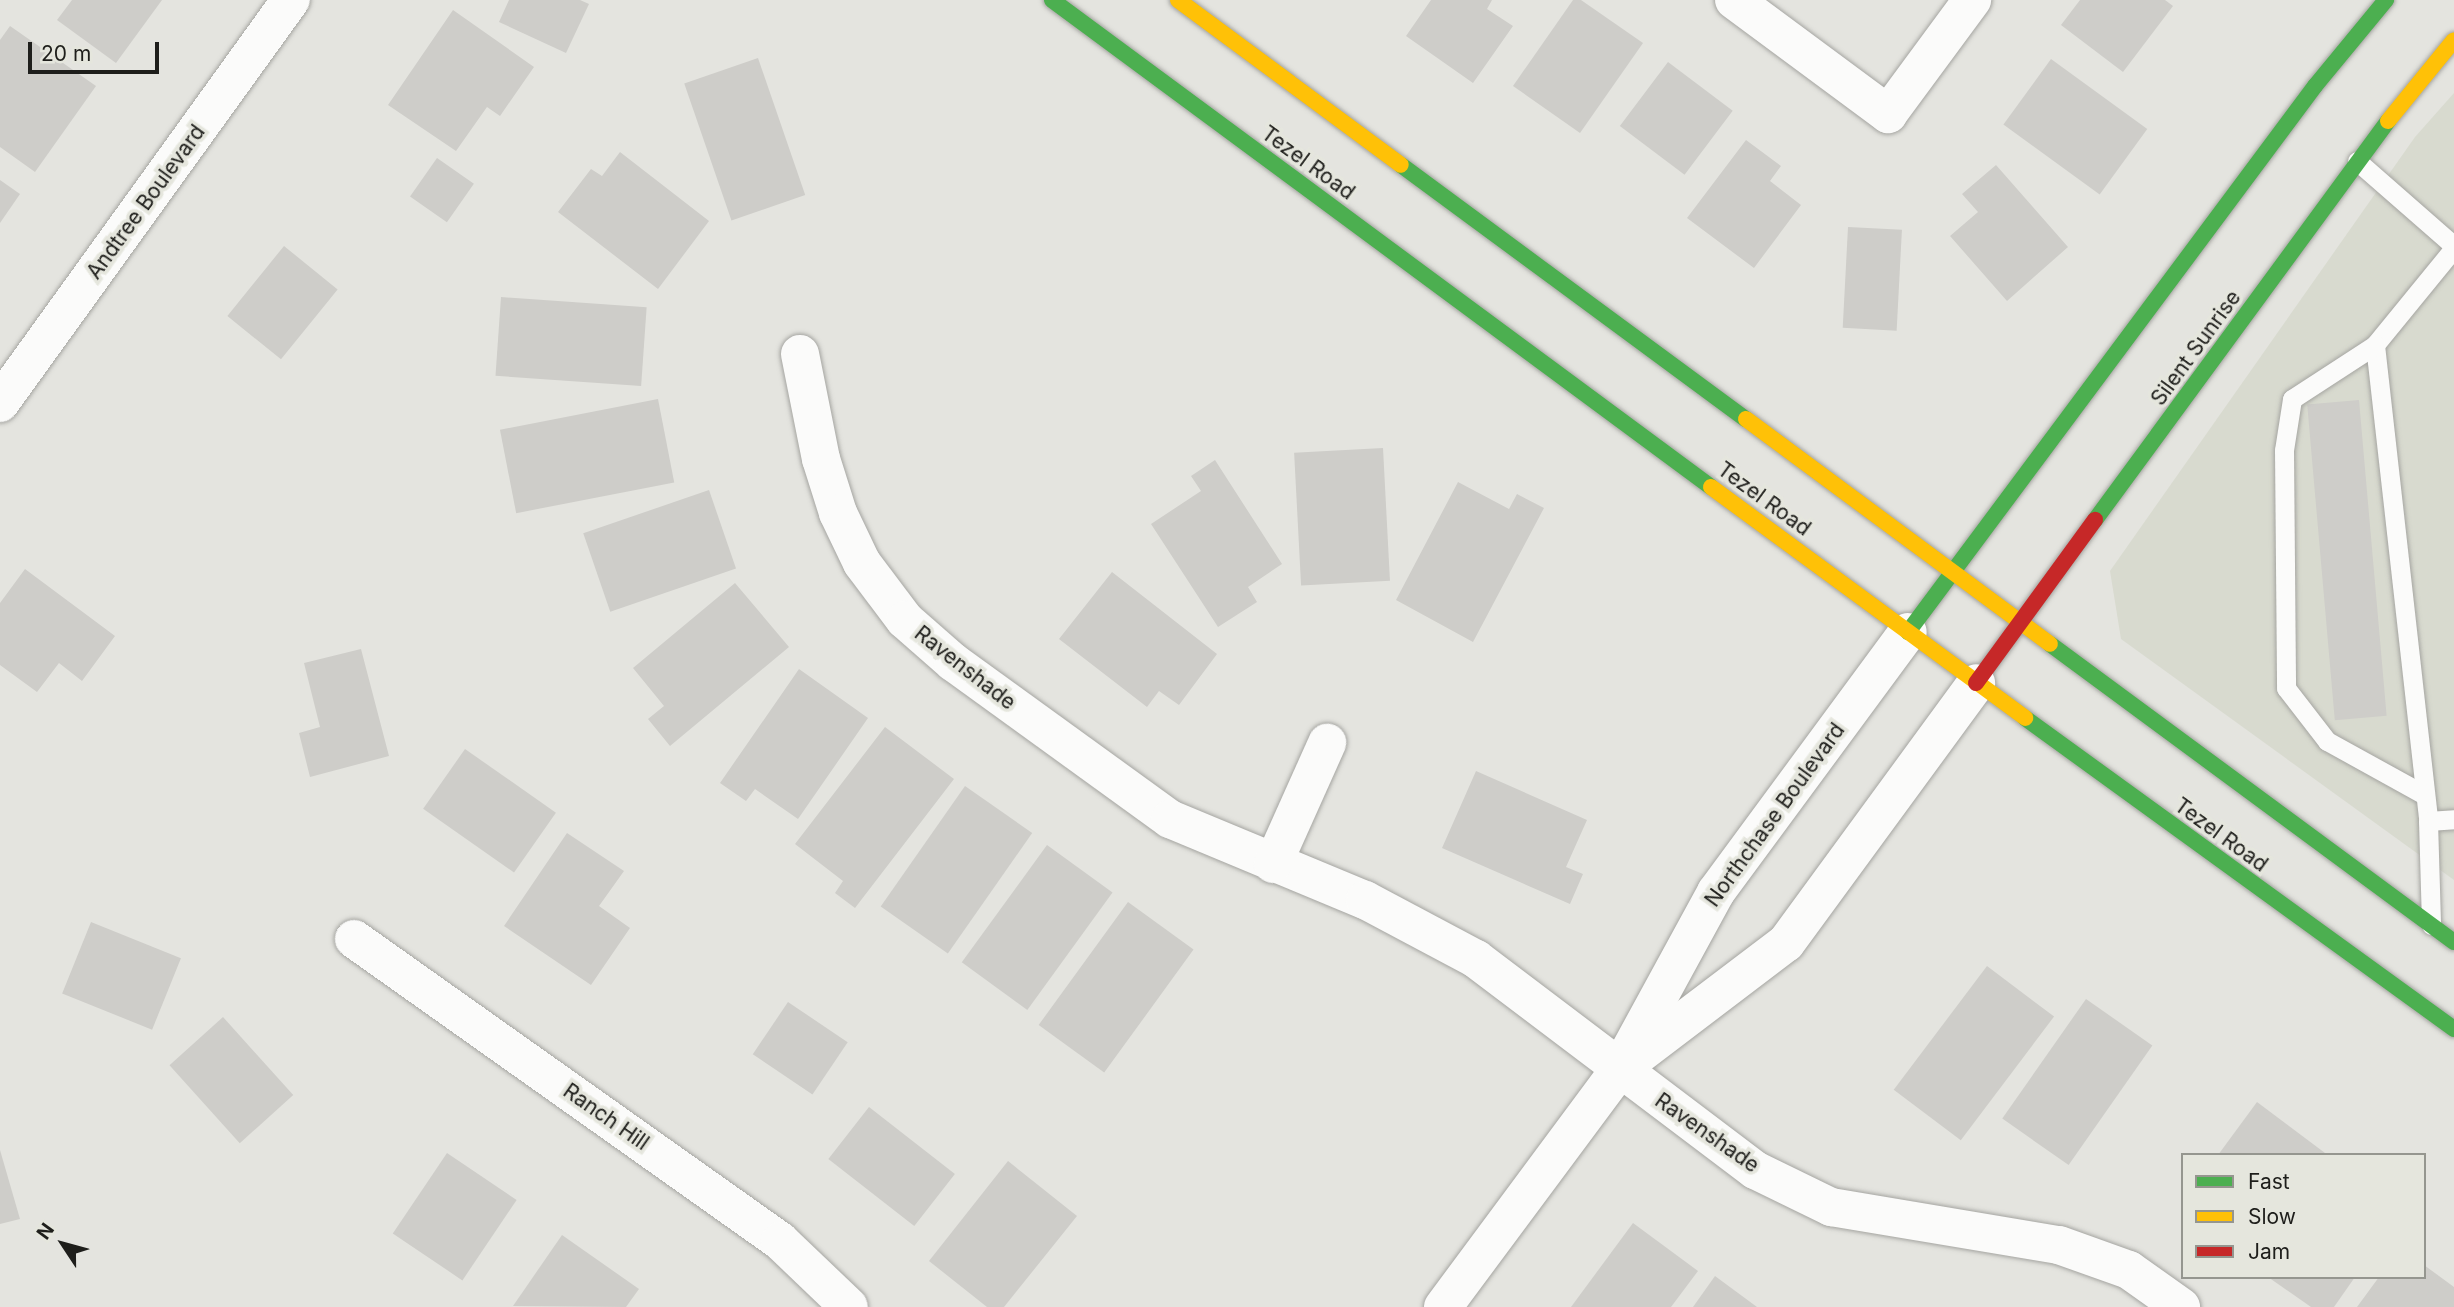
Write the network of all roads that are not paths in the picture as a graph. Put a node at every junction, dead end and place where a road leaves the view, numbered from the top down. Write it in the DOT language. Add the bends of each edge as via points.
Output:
graph roads {
  1 [pos="292,0"];
  2 [pos="1052,0"];
  3 [pos="1178,0"];
  4 [pos="1734,0"];
  5 [pos="1972,0"];
  6 [pos="2386,0"];
  7 [pos="2454,40"];
  8 [pos="2357,161"];
  9 [pos="2454,247"];
  10 [pos="2375,345"];
  11 [pos="800,354"];
  12 [pos="0,403"];
  13 [pos="1952,573"];
  14 [pos="2022,625"];
  15 [pos="1908,632"];
  16 [pos="1976,683"];
  17 [pos="1327,743"];
  18 [pos="2425,795"];
  19 [pos="2454,819"];
  20 [pos="2428,821"];
  21 [pos="1273,864"];
  22 [pos="2431,926"];
  23 [pos="354,939"];
  24 [pos="2454,942"];
  25 [pos="2454,1029"];
  26 [pos="1619,1070"];
  27 [pos="849,1307"];
  28 [pos="1443,1307"];
  29 [pos="2181,1307"];
  1 -- 12 [label="street, Andtree Boulevard"];
  2 -- 15 [label="main road, Tezel Road"];
  3 -- 13 [label="main road"];
  4 -- 5 [label="street" via="1888,114"];
  6 -- 13 [label="main road" via="2315,86 1996,520"];
  7 -- 8 [label="main road, Silent Sunrise"];
  8 -- 9 [label="lane"];
  8 -- 14 [label="main road, Silent Sunrise"];
  9 -- 10 [label="lane"];
  10 -- 18 [label="lane"];
  10 -- 18 [label="lane" via="2292,399 2284,450 2286,688 2327,741"];
  11 -- 21 [label="street, Ravenshade" via="821,459 838,513 862,563 905,620 953,662 1170,819"];
  13 -- 14 [label="main road"];
  13 -- 15 [label="main road, Northchase Boulevard"];
  14 -- 16 [label="main road, Silent Sunrise"];
  14 -- 22 [label="main road"];
  15 -- 16 [label="main road, Tezel Road"];
  15 -- 26 [label="street, Northchase Boulevard" via="1716,892"];
  16 -- 25 [label="main road, Tezel Road"];
  16 -- 26 [label="street, Northchase Boulevard" via="1786,943"];
  17 -- 21 [label="street"];
  18 -- 20 [label="lane"];
  19 -- 20 [label="lane"];
  20 -- 22 [label="lane"];
  21 -- 26 [label="street, Ravenshade" via="1365,900 1476,959"];
  22 -- 24 [label="main road"];
  23 -- 27 [label="street, Ranch Hill" via="780,1241"];
  26 -- 28 [label="street, Northchase Boulevard"];
  26 -- 29 [label="street, Ravenshade" via="1755,1170 1832,1207 2059,1245 2129,1270"];
}
